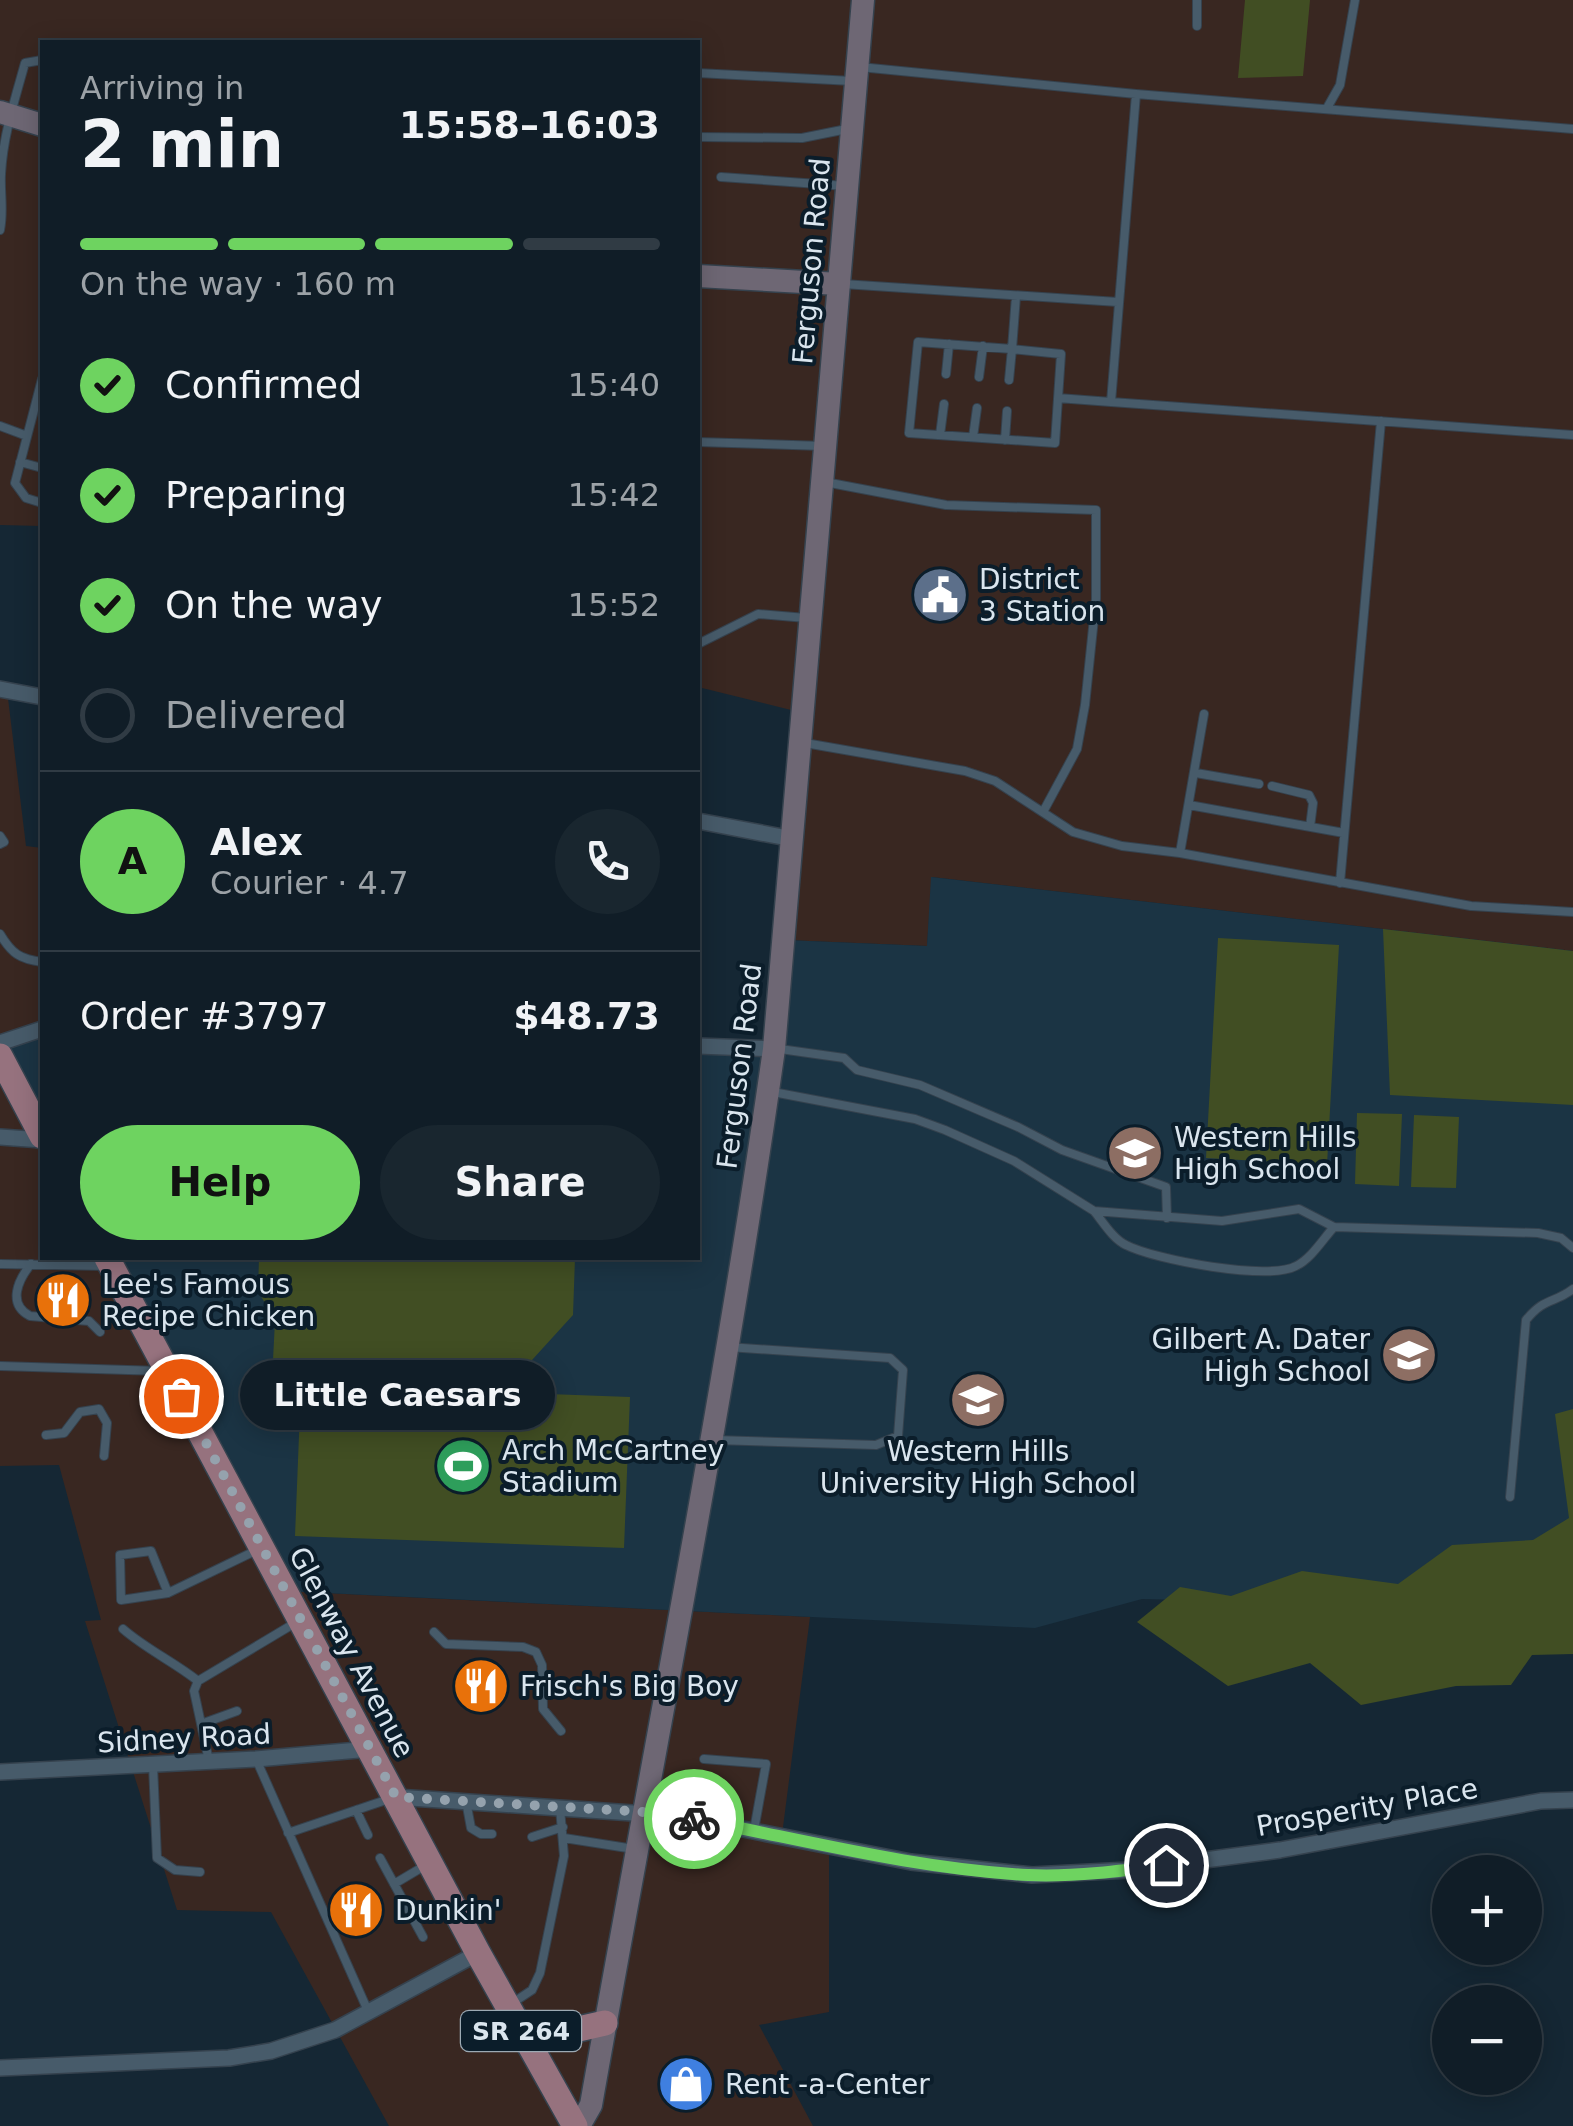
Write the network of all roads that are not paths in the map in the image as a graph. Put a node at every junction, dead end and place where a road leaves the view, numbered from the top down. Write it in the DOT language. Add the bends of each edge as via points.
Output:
graph roads {
  1 [pos="863,0"];
  2 [pos="1198,0"];
  3 [pos="1355,0"];
  4 [pos="1196,26"];
  5 [pos="40,60"];
  6 [pos="700,74"];
  7 [pos="857,74"];
  8 [pos="1136,94"];
  9 [pos="1328,108"];
  10 [pos="5,113"];
  11 [pos="40,124"];
  12 [pos="852,128"];
  13 [pos="1573,129"];
  14 [pos="700,137"];
  15 [pos="721,178"];
  16 [pos="848,186"];
  17 [pos="0,230"];
  18 [pos="700,276"];
  19 [pos="839,284"];
  20 [pos="1016,296"];
  21 [pos="1118,302"];
  22 [pos="949,344"];
  23 [pos="983,346"];
  24 [pos="1012,349"];
  25 [pos="946,374"];
  26 [pos="979,378"];
  27 [pos="1009,380"];
  28 [pos="40,387"];
  29 [pos="1058,398"];
  30 [pos="1111,402"];
  31 [pos="944,404"];
  32 [pos="977,408"];
  33 [pos="1007,410"];
  34 [pos="1381,421"];
  35 [pos="0,426"];
  36 [pos="940,435"];
  37 [pos="1573,435"];
  38 [pos="28,436"];
  39 [pos="973,438"];
  40 [pos="1004,440"];
  41 [pos="700,442"];
  42 [pos="826,446"];
  43 [pos="20,462"];
  44 [pos="40,467"];
  45 [pos="823,482"];
  46 [pos="40,502"];
  47 [pos="811,618"];
  48 [pos="700,643"];
  49 [pos="0,689"];
  50 [pos="40,697"];
  51 [pos="1204,714"];
  52 [pos="801,742"];
  53 [pos="1196,773"];
  54 [pos="1258,784"];
  55 [pos="1272,786"];
  56 [pos="1189,805"];
  57 [pos="1043,812"];
  58 [pos="700,821"];
  59 [pos="1310,827"];
  60 [pos="1344,833"];
  61 [pos="0,836"];
  62 [pos="792,839"];
  63 [pos="0,844"];
  64 [pos="1180,853"];
  65 [pos="1340,884"];
  66 [pos="1573,912"];
  67 [pos="0,934"];
  68 [pos="40,962"];
  69 [pos="40,1030"];
  70 [pos="0,1044"];
  71 [pos="700,1046"];
  72 [pos="774,1048"];
  73 [pos="0,1056"];
  74 [pos="768,1091"];
  75 [pos="40,1134"];
  76 [pos="0,1138"];
  77 [pos="40,1138"];
  78 [pos="1094,1211"];
  79 [pos="1167,1218"];
  80 [pos="1334,1226"];
  81 [pos="1573,1248"];
  82 [pos="109,1262"];
  83 [pos="0,1264"];
  84 [pos="31,1264"];
  85 [pos="1573,1288"];
  86 [pos="100,1332"];
  87 [pos="726,1347"];
  88 [pos="0,1366"];
  89 [pos="168,1371"];
  90 [pos="46,1435"];
  91 [pos="710,1440"];
  92 [pos="104,1456"];
  93 [pos="1510,1498"];
  94 [pos="261,1548"];
  95 [pos="168,1593"];
  96 [pos="300,1620"];
  97 [pos="123,1629"];
  98 [pos="434,1632"];
  99 [pos="198,1681"];
  100 [pos="237,1711"];
  101 [pos="201,1724"];
  102 [pos="561,1731"];
  103 [pos="370,1749"];
  104 [pos="256,1759"];
  105 [pos="704,1759"];
  106 [pos="209,1761"];
  107 [pos="153,1765"];
  108 [pos="0,1772"];
  109 [pos="396,1797"];
  110 [pos="1573,1800"];
  111 [pos="466,1801"];
  112 [pos="560,1806"];
  113 [pos="356,1810"];
  114 [pos="644,1812"];
  115 [pos="563,1827"];
  116 [pos="754,1830"];
  117 [pos="288,1833"];
  118 [pos="492,1834"];
  119 [pos="368,1835"];
  120 [pos="532,1837"];
  121 [pos="564,1838"];
  122 [pos="637,1849"];
  123 [pos="380,1858"];
  124 [pos="430,1862"];
  125 [pos="200,1872"];
  126 [pos="394,1884"];
  127 [pos="423,1937"];
  128 [pos="478,1953"];
  129 [pos="368,2012"];
  130 [pos="514,2018"];
  131 [pos="606,2024"];
  132 [pos="0,2068"];
  133 [pos="577,2126"];
  1 -- 7 [label="street, Ferguson Road"];
  2 -- 4 [label="lane"];
  3 -- 9 [label="lane" via="1340,85"];
  5 -- 10 [label="lane" via="26,63"];
  6 -- 7 [label="lane"];
  7 -- 8 [label="lane"];
  7 -- 12 [label="street, Ferguson Road"];
  8 -- 9 [label="lane"];
  8 -- 21 [label="lane"];
  9 -- 13 [label="lane"];
  10 -- 11 [label="street"];
  10 -- 17 [label="lane"];
  12 -- 14 [label="lane" via="802,138"];
  12 -- 16 [label="street, Ferguson Road"];
  15 -- 16 [label="lane"];
  16 -- 19 [label="street, Ferguson Road"];
  18 -- 19 [label="street"];
  19 -- 20 [label="lane"];
  19 -- 42 [label="street, Ferguson Road"];
  20 -- 21 [label="lane"];
  20 -- 24 [label="lane"];
  21 -- 30 [label="lane"];
  22 -- 23 [label="lane"];
  22 -- 25 [label="lane"];
  22 -- 36 [label="lane" via="918,342 910,414 909,432"];
  23 -- 24 [label="lane"];
  23 -- 26 [label="lane"];
  24 -- 27 [label="lane"];
  24 -- 29 [label="lane" via="1061,354"];
  28 -- 38 [label="lane"];
  29 -- 30 [label="lane"];
  29 -- 40 [label="lane" via="1055,442"];
  30 -- 34 [label="lane"];
  31 -- 36 [label="lane"];
  32 -- 39 [label="lane"];
  33 -- 40 [label="lane"];
  34 -- 37 [label="lane"];
  34 -- 60 [label="lane"];
  35 -- 38 [label="lane"];
  36 -- 39 [label="lane"];
  38 -- 43 [label="lane"];
  39 -- 40 [label="lane"];
  41 -- 42 [label="lane"];
  42 -- 45 [label="street, Ferguson Road"];
  43 -- 44 [label="lane"];
  43 -- 46 [label="lane" via="15,484 26,498"];
  45 -- 47 [label="street, Ferguson Road"];
  45 -- 57 [label="lane" via="946,505 1096,510 1086,706 1077,749"];
  47 -- 48 [label="lane" via="758,614"];
  47 -- 52 [label="street, Ferguson Road"];
  49 -- 50 [label="street"];
  51 -- 53 [label="lane"];
  52 -- 57 [label="lane" via="966,770"];
  52 -- 62 [label="street, Ferguson Road"];
  53 -- 54 [label="lane"];
  53 -- 56 [label="lane"];
  55 -- 59 [label="lane" via="1309,795"];
  56 -- 59 [label="lane"];
  56 -- 64 [label="lane"];
  57 -- 64 [label="lane" via="1073,832"];
  58 -- 62 [label="street"];
  59 -- 60 [label="lane"];
  60 -- 65 [label="lane"];
  61 -- 63 [label="lane"];
  62 -- 72 [label="street, Ferguson Road"];
  64 -- 65 [label="lane"];
  65 -- 66 [label="lane" via="1471,906"];
  67 -- 68 [label="lane" via="22,960"];
  69 -- 70 [label="street"];
  71 -- 72 [label="street"];
  72 -- 74 [label="street, Ferguson Road"];
  72 -- 79 [label="lane" via="844,1058 857,1070 920,1085 1062,1150 1166,1187"];
  73 -- 75 [label="main road"];
  74 -- 78 [label="lane" via="915,1119 1014,1161"];
  74 -- 87 [label="street, Ferguson Road"];
  76 -- 77 [label="street"];
  78 -- 79 [label="lane"];
  78 -- 80 [label="lane" via="1123,1244 1197,1265 1284,1271 1299,1265"];
  79 -- 80 [label="lane" via="1222,1221 1298,1210"];
  80 -- 81 [label="lane" via="1538,1233"];
  82 -- 84 [label="lane"];
  82 -- 89 [label="main road, Glenway Avenue / SR 264"];
  83 -- 84 [label="lane"];
  84 -- 86 [label="lane" via="17,1283 22,1312 89,1321"];
  85 -- 93 [label="lane" via="1540,1303 1526,1320"];
  87 -- 91 [label="street, Ferguson Road"];
  87 -- 91 [label="lane" via="890,1358 903,1370 898,1436 876,1445"];
  88 -- 89 [label="lane"];
  89 -- 94 [label="main road, Glenway Avenue / SR 264"];
  90 -- 92 [label="lane" via="64,1433 80,1412 99,1409 106,1423"];
  91 -- 114 [label="street, Ferguson Road"];
  94 -- 95 [label="lane"];
  94 -- 96 [label="main road, Glenway Avenue / SR 264"];
  95 -- 95 [label="lane" via="150,1551 120,1555 121,1600"];
  96 -- 99 [label="lane"];
  96 -- 103 [label="main road, Glenway Avenue / SR 264"];
  97 -- 99 [label="lane"];
  98 -- 102 [label="lane" via="446,1644 536,1652 543,1709"];
  99 -- 101 [label="lane"];
  100 -- 101 [label="lane"];
  101 -- 106 [label="lane"];
  103 -- 104 [label="street, Sidney Road"];
  103 -- 109 [label="main road, Glenway Avenue / SR 264"];
  104 -- 106 [label="street, Sidney Road"];
  104 -- 117 [label="lane"];
  105 -- 116 [label="lane" via="766,1764"];
  106 -- 107 [label="street, Sidney Road"];
  107 -- 108 [label="street, Sidney Road"];
  107 -- 125 [label="lane" via="157,1858 174,1870"];
  109 -- 111 [label="street, Prosperity Place"];
  109 -- 113 [label="lane"];
  109 -- 124 [label="main road, Glenway Avenue / SR 264"];
  110 -- 116 [label="street, Prosperity Place" via="1280,1850 1053,1875 911,1862"];
  111 -- 112 [label="street, Prosperity Place"];
  111 -- 118 [label="lane" via="471,1828"];
  112 -- 114 [label="street, Prosperity Place"];
  112 -- 115 [label="lane"];
  113 -- 117 [label="lane"];
  113 -- 119 [label="lane"];
  114 -- 116 [label="street, Prosperity Place"];
  114 -- 122 [label="street, Ferguson Road"];
  115 -- 120 [label="lane"];
  115 -- 121 [label="lane"];
  117 -- 129 [label="lane"];
  121 -- 122 [label="lane"];
  121 -- 130 [label="lane" via="540,1973"];
  122 -- 131 [label="street, Ferguson Road"];
  123 -- 126 [label="lane"];
  124 -- 126 [label="lane"];
  124 -- 128 [label="main road, Glenway Avenue / SR 264"];
  126 -- 127 [label="lane"];
  128 -- 129 [label="street"];
  128 -- 130 [label="main road, Glenway Avenue / SR 264"];
  129 -- 132 [label="street" via="307,2041 230,2058"];
  130 -- 131 [label="main road" via="552,2035"];
  130 -- 133 [label="main road, Glenway Avenue / SR 264"];
  131 -- 133 [label="street, Ferguson Road" via="591,2105"];
}
